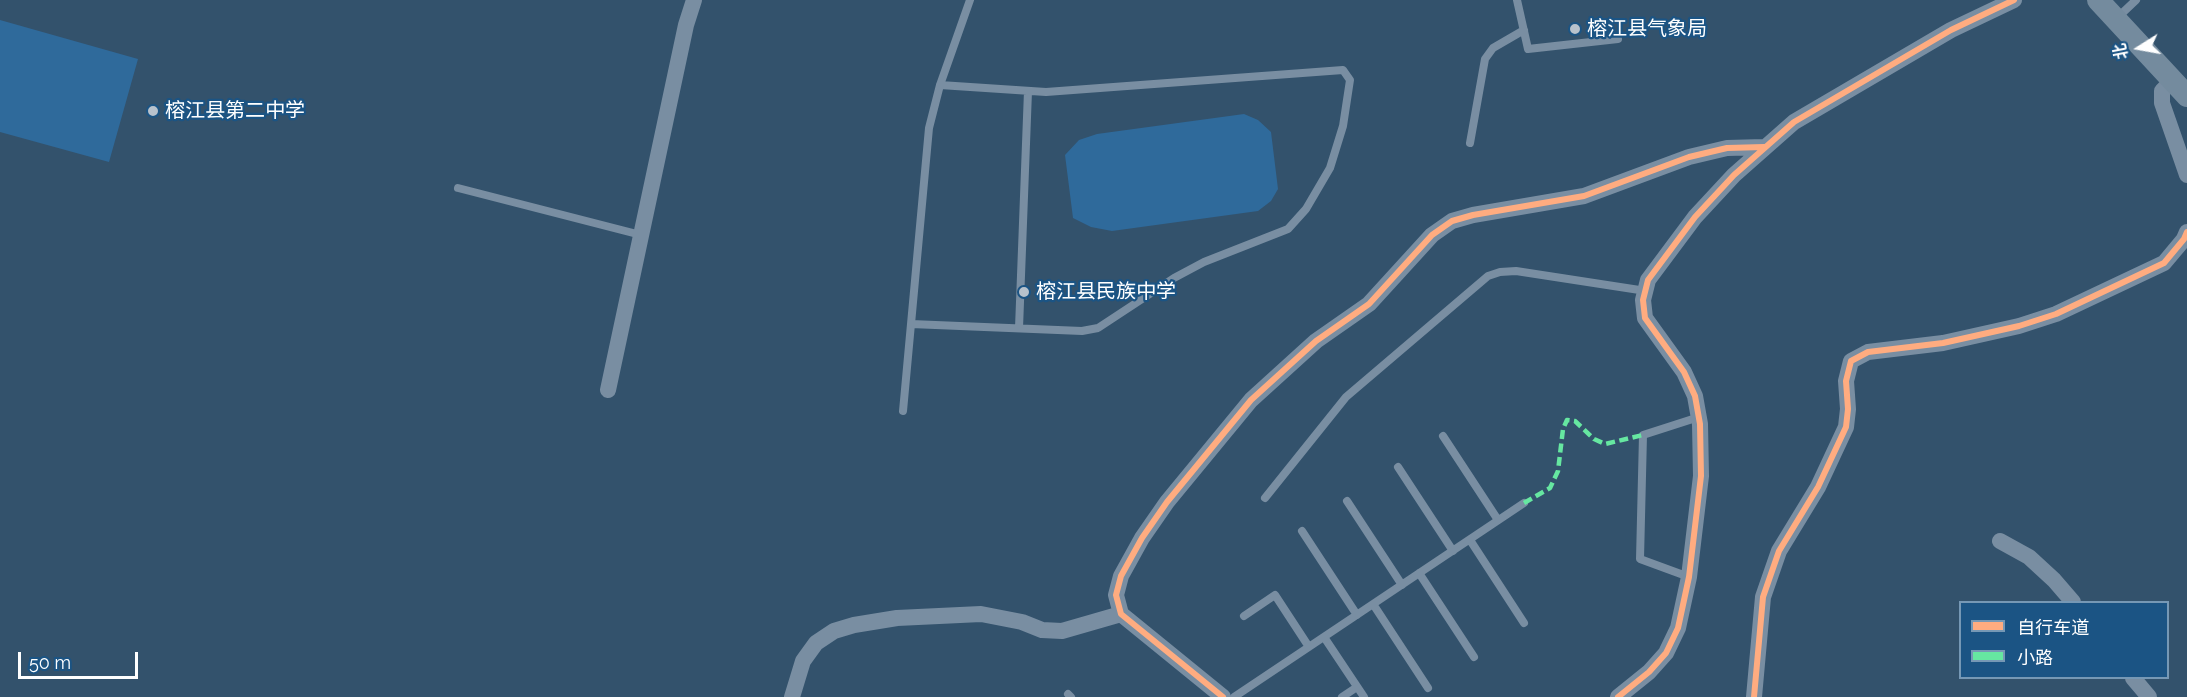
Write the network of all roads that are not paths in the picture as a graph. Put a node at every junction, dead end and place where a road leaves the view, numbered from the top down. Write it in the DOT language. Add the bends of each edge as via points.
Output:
graph roads {
  1 [pos="694,0"];
  2 [pos="970,0"];
  3 [pos="1517,0"];
  4 [pos="2014,0"];
  5 [pos="2098,0"];
  6 [pos="2136,0"];
  7 [pos="2116,19"];
  8 [pos="1524,30"];
  9 [pos="1618,39"];
  10 [pos="940,85"];
  11 [pos="2180,89"];
  12 [pos="1028,91"];
  13 [pos="1470,143"];
  14 [pos="1764,147"];
  15 [pos="2187,175"];
  16 [pos="458,188"];
  17 [pos="2187,232"];
  18 [pos="641,235"];
  19 [pos="1646,291"];
  20 [pos="911,324"];
  21 [pos="1019,328"];
  22 [pos="608,390"];
  23 [pos="903,411"];
  24 [pos="1699,417"];
  25 [pos="1443,436"];
  26 [pos="1398,467"];
  27 [pos="1265,498"];
  28 [pos="1347,501"];
  29 [pos="1524,503"];
  30 [pos="1498,520"];
  31 [pos="1302,531"];
  32 [pos="1470,540"];
  33 [pos="2000,541"];
  34 [pos="1453,551"];
  35 [pos="1419,573"];
  36 [pos="1689,577"];
  37 [pos="1402,585"];
  38 [pos="2071,601"];
  39 [pos="1373,604"];
  40 [pos="1121,614"];
  41 [pos="1357,615"];
  42 [pos="1245,616"];
  43 [pos="1524,623"];
  44 [pos="1324,637"];
  45 [pos="1309,647"];
  46 [pos="1474,657"];
  47 [pos="2134,679"];
  48 [pos="1357,687"];
  49 [pos="1428,688"];
  50 [pos="792,697"];
  51 [pos="1223,697"];
  52 [pos="1234,697"];
  53 [pos="1342,697"];
  54 [pos="1364,697"];
  55 [pos="1618,697"];
  56 [pos="1754,697"];
  57 [pos="2149,697"];
  1 -- 18 [label="street"];
  2 -- 10 [label="lane"];
  3 -- 8 [label="lane"];
  4 -- 14 [label="street" via="1951,30 1824,102"];
  5 -- 7 [label="main road"];
  6 -- 7 [label="lane"];
  7 -- 11 [label="main road"];
  8 -- 9 [label="lane" via="1528,49"];
  8 -- 13 [label="lane" via="1493,48 1485,59"];
  10 -- 12 [label="lane"];
  10 -- 20 [label="lane" via="924,160"];
  11 -- 15 [label="street" via="2162,91 2162,103"];
  12 -- 21 [label="lane"];
  12 -- 21 [label="lane" via="1343,69 1350,80 1343,126 1330,168 1306,209 1288,229 1204,262 1098,328"];
  14 -- 19 [label="street" via="1695,217 1658,263"];
  14 -- 40 [label="street" via="1727,148 1689,157 1584,196 1473,215 1442,227 1368,304 1281,370 1222,433 1142,538 1121,576 1116,595"];
  16 -- 18 [label="lane"];
  17 -- 56 [label="street" via="2164,263 2056,314 1943,343 1868,351 1851,361 1846,381 1846,427 1818,487 1779,550 1763,597"];
  18 -- 22 [label="street"];
  19 -- 24 [label="street" via="1645,318 1684,372"];
  19 -- 27 [label="lane" via="1516,271 1488,276 1346,397"];
  20 -- 21 [label="lane"];
  20 -- 23 [label="lane"];
  24 -- 36 [label="street" via="1701,476"];
  24 -- 36 [label="lane" via="1643,435 1640,559"];
  25 -- 30 [label="lane"];
  26 -- 34 [label="lane"];
  28 -- 37 [label="lane"];
  29 -- 30 [label="lane"];
  30 -- 32 [label="lane"];
  31 -- 41 [label="lane"];
  32 -- 34 [label="lane"];
  32 -- 43 [label="lane"];
  33 -- 38 [label="street" via="2029,557"];
  34 -- 35 [label="lane"];
  35 -- 37 [label="lane"];
  35 -- 46 [label="lane"];
  36 -- 55 [label="street" via="1678,628 1666,653"];
  37 -- 39 [label="lane"];
  39 -- 41 [label="lane"];
  39 -- 49 [label="lane"];
  40 -- 50 [label="street" via="1062,631 1042,630 981,614 897,618 854,625 834,631 816,643 803,661"];
  40 -- 51 [label="street"];
  41 -- 44 [label="lane"];
  42 -- 45 [label="lane" via="1275,595"];
  44 -- 45 [label="lane"];
  44 -- 48 [label="lane"];
  45 -- 52 [label="lane"];
  47 -- 57 [label="street"];
  48 -- 53 [label="lane"];
  48 -- 54 [label="lane"];
}
